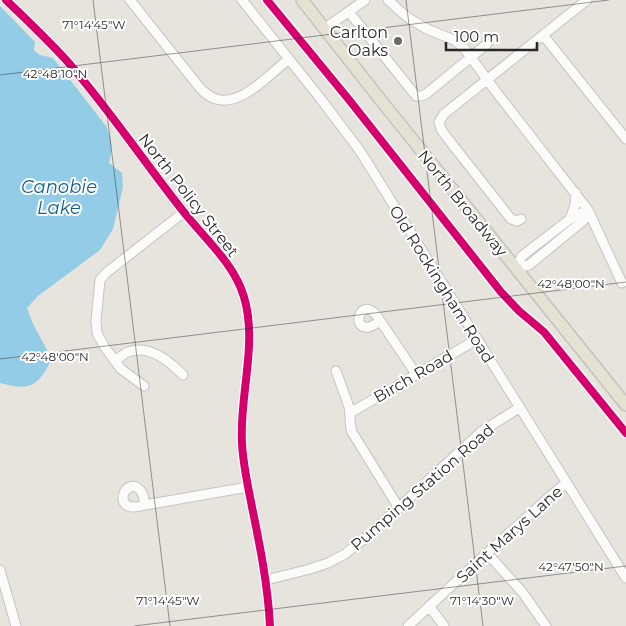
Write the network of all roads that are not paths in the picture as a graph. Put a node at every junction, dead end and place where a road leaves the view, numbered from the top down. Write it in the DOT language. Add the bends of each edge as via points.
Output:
graph roads {
  1 [pos="6,0"];
  2 [pos="130,0"];
  3 [pos="242,0"];
  4 [pos="302,0"];
  5 [pos="365,0"];
  6 [pos="388,0"];
  7 [pos="587,0"];
  8 [pos="349,12"];
  9 [pos="324,29"];
  10 [pos="543,35"];
  11 [pos="488,44"];
  12 [pos="471,57"];
  13 [pos="289,59"];
  14 [pos="487,79"];
  15 [pos="626,139"];
  16 [pos="576,193"];
  17 [pos="588,210"];
  18 [pos="184,212"];
  19 [pos="521,219"];
  20 [pos="570,219"];
  21 [pos="516,268"];
  22 [pos="622,283"];
  23 [pos="380,321"];
  24 [pos="476,340"];
  25 [pos="115,361"];
  26 [pos="336,371"];
  27 [pos="416,374"];
  28 [pos="183,375"];
  29 [pos="144,386"];
  30 [pos="626,405"];
  31 [pos="519,408"];
  32 [pos="350,413"];
  33 [pos="566,483"];
  34 [pos="248,486"];
  35 [pos="145,505"];
  36 [pos="399,508"];
  37 [pos="487,553"];
  38 [pos="0,570"];
  39 [pos="626,578"];
  40 [pos="266,580"];
  41 [pos="429,606"];
  42 [pos="16,626"];
  43 [pos="270,626"];
  44 [pos="408,626"];
  45 [pos="444,626"];
  46 [pos="546,626"];
  1 -- 18 [label="street, North Policy Street" via="68,62"];
  2 -- 13 [label="street" via="210,97 230,100 242,95"];
  3 -- 13 [label="street, Old Rockingham Road"];
  4 -- 9 [label="main road, North Broadway"];
  5 -- 8 [label="street"];
  6 -- 12 [label="street" via="410,19 460,44"];
  7 -- 10 [label="street"];
  8 -- 9 [label="street"];
  8 -- 12 [label="street" via="416,96 426,94"];
  9 -- 21 [label="main road, North Broadway"];
  10 -- 14 [label="street"];
  10 -- 15 [label="street"];
  11 -- 12 [label="street"];
  12 -- 14 [label="street"];
  13 -- 24 [label="street, Old Rockingham Road" via="360,151"];
  14 -- 16 [label="street"];
  14 -- 19 [label="street" via="444,114 439,126 511,219"];
  16 -- 17 [label="street"];
  16 -- 20 [label="street" via="576,205"];
  17 -- 20 [label="street"];
  17 -- 21 [label="street" via="584,220 529,265"];
  17 -- 22 [label="street"];
  18 -- 25 [label="street" via="100,280 97,333"];
  18 -- 34 [label="street, North Policy Street" via="229,267 246,306 248,351 242,433"];
  20 -- 21 [label="street" via="522,256"];
  21 -- 30 [label="main road, North Broadway"];
  23 -- 27 [label="street"];
  24 -- 27 [label="street, Birch Road"];
  24 -- 31 [label="street, Old Rockingham Road"];
  25 -- 28 [label="street" via="126,352 153,353 168,360"];
  25 -- 29 [label="street"];
  26 -- 32 [label="street"];
  27 -- 32 [label="street, Birch Road"];
  31 -- 33 [label="street, Old Rockingham Road"];
  31 -- 36 [label="street, Pumping Station Road" via="482,430"];
  32 -- 36 [label="street" via="352,432"];
  33 -- 37 [label="street, Saint Marys Lane"];
  33 -- 39 [label="street, Old Rockingham Road"];
  34 -- 35 [label="street"];
  34 -- 40 [label="street, North Policy Street"];
  36 -- 40 [label="street, Pumping Station Road" via="337,558 302,572"];
  37 -- 41 [label="street, Saint Marys Lane"];
  37 -- 46 [label="street" via="523,593"];
  38 -- 42 [label="street"];
  40 -- 43 [label="street, North Policy Street"];
  41 -- 44 [label="street, Saint Marys Lane"];
  41 -- 45 [label="street"];
}
